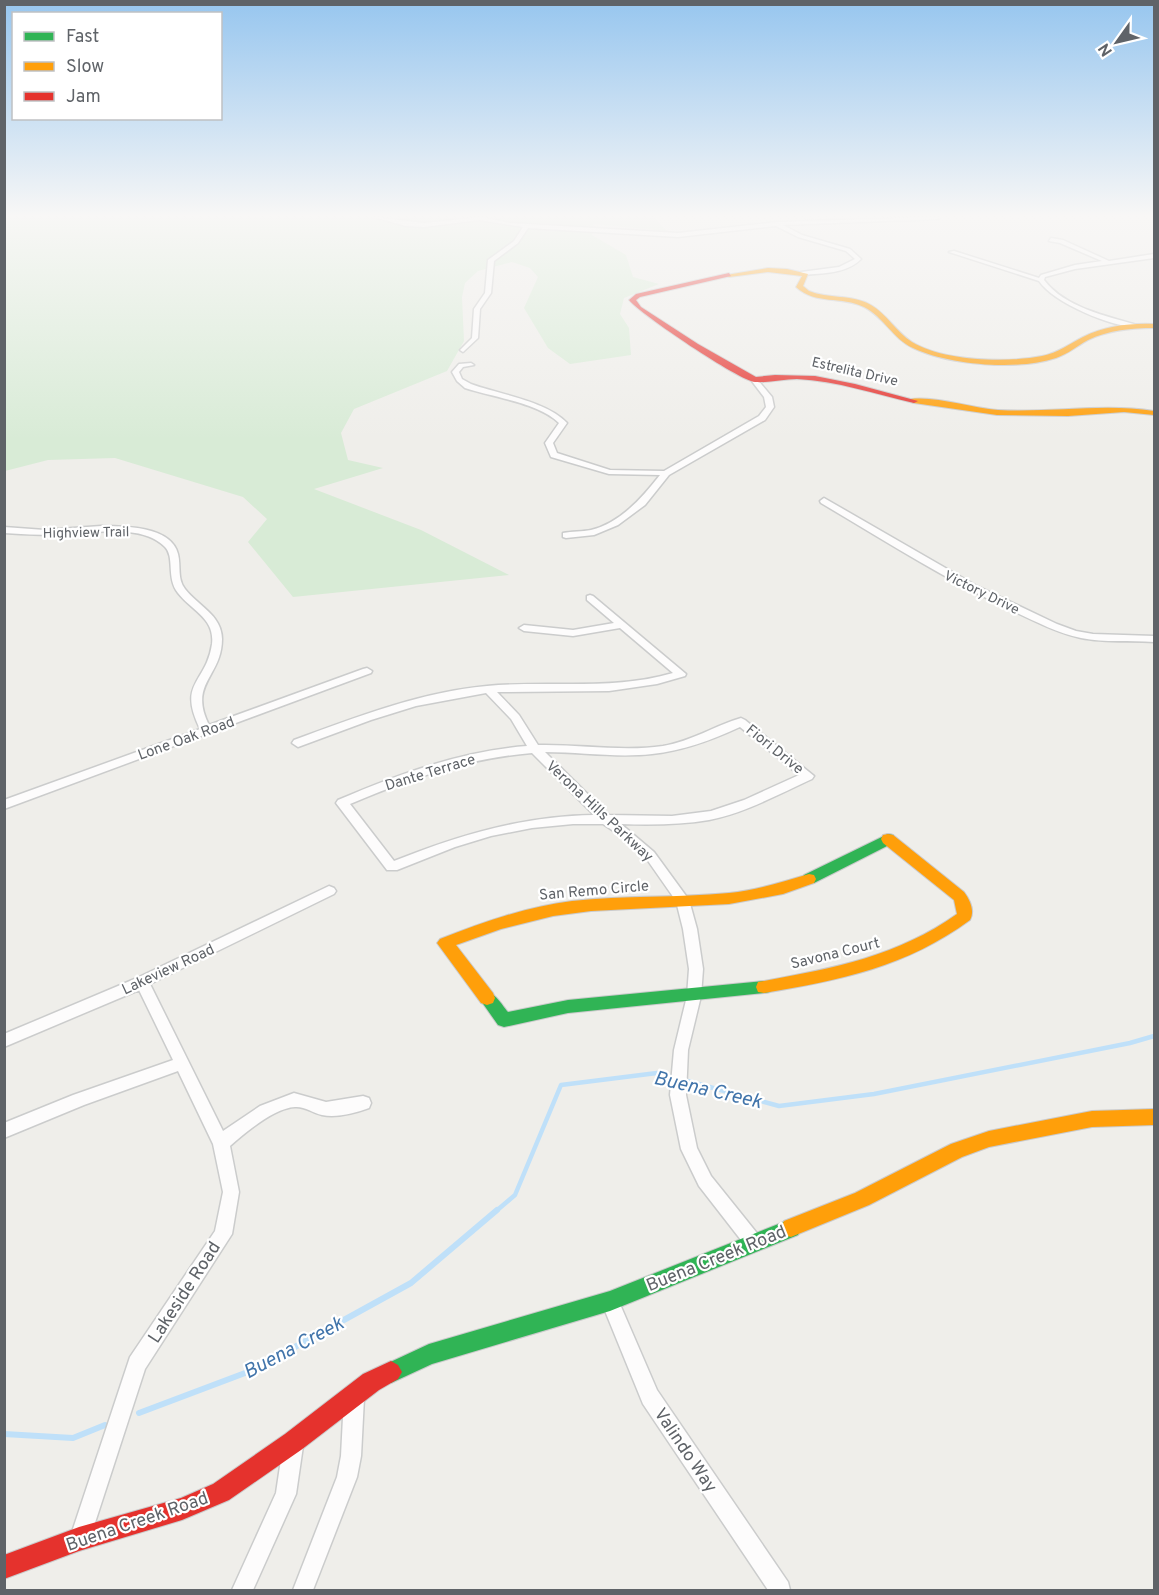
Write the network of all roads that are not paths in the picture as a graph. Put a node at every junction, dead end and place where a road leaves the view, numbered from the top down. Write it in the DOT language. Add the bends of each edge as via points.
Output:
graph roads {
  1 [pos="488,291"];
  2 [pos="653,291"];
  3 [pos="802,291"];
  4 [pos="1051,291"];
  5 [pos="1134,326"];
  6 [pos="1155,326"];
  7 [pos="463,350"];
  8 [pos="471,365"];
  9 [pos="755,380"];
  10 [pos="1155,413"];
  11 [pos="666,473"];
  12 [pos="824,501"];
  13 [pos="4,530"];
  14 [pos="566,536"];
  15 [pos="590,598"];
  16 [pos="622,625"];
  17 [pos="524,628"];
  18 [pos="1155,639"];
  19 [pos="367,671"];
  20 [pos="488,689"];
  21 [pos="206,730"];
  22 [pos="298,743"];
  23 [pos="535,749"];
  24 [pos="4,805"];
  25 [pos="606,820"];
  26 [pos="329,891"];
  27 [pos="682,900"];
  28 [pos="142,982"];
  29 [pos="694,996"];
  30 [pos="4,1041"];
  31 [pos="183,1063"];
  32 [pos="363,1103"];
  33 [pos="1155,1117"];
  34 [pos="4,1131"];
  35 [pos="220,1143"];
  36 [pos="754,1243"];
  37 [pos="610,1300"];
  38 [pos="354,1396"];
  39 [pos="293,1442"];
  40 [pos="80,1539"];
  41 [pos="4,1567"];
  42 [pos="242,1590"];
  43 [pos="303,1590"];
  44 [pos="780,1590"];
  1 -- 7 [label="street" via="477,309 476,338"];
  2 -- 9 [label="street" via="632,300 695,346"];
  3 -- 5 [label="street" via="864,304 904,342 942,354 994,361 1064,352 1091,337"];
  4 -- 5 [label="street" via="1075,305"];
  5 -- 6 [label="street"];
  8 -- 11 [label="street" via="460,365 455,372 468,386 559,418 562,425 549,443 554,455 609,472"];
  9 -- 10 [label="street, Estrelita Drive" via="779,375 807,376 924,403 997,412 1124,409"];
  9 -- 11 [label="street" via="771,407 762,418"];
  11 -- 14 [label="street" via="642,503 615,523 594,532"];
  12 -- 18 [label="street, Victory Drive" via="936,569 1073,633"];
  13 -- 21 [label="street, Highview Trail" via="129,530 150,534 170,547 177,586 213,621 217,640 213,659 194,698 196,713"];
  15 -- 16 [label="street"];
  16 -- 17 [label="street" via="573,633"];
  16 -- 20 [label="street" via="681,674 628,687"];
  19 -- 21 [label="street, Lone Oak Road"];
  20 -- 22 [label="street" via="435,697 379,712"];
  20 -- 23 [label="street, Verona Hills Parkway" via="515,717"];
  21 -- 24 [label="street, Lone Oak Road"];
  23 -- 25 [label="street, Verona Hills Parkway"];
  23 -- 25 [label="street, Dante Terrace" via="488,754 393,780 342,803 392,867 490,830 553,820"];
  23 -- 25 [label="street, Fiori Drive" via="649,751 704,740 741,722 808,776 713,814 655,822"];
  25 -- 27 [label="street, Verona Hills Parkway" via="650,855"];
  26 -- 28 [label="street, Lakeview Road"];
  27 -- 29 [label="street, Verona Hills Parkway" via="696,969"];
  27 -- 29 [label="street, San Remo Circle" via="565,907 523,914 445,943 504,1020 563,1004"];
  27 -- 29 [label="street, Savona Court" via="706,901 769,892 813,879 888,839 959,896 965,916 917,946 870,964 764,987"];
  28 -- 30 [label="street, Lakeview Road"];
  28 -- 31 [label="street, Lakeside Road"];
  29 -- 36 [label="street, Verona Hills Parkway" via="681,1050 679,1088 689,1149 705,1181"];
  31 -- 34 [label="street"];
  31 -- 35 [label="street, Lakeside Road"];
  32 -- 35 [label="street" via="335,1109 295,1100 269,1110"];
  33 -- 36 [label="street, Buena Creek Road" via="1092,1119 988,1139 957,1150 862,1199"];
  35 -- 40 [label="street, Lakeside Road" via="231,1192 222,1234 137,1364"];
  36 -- 37 [label="street, Buena Creek Road"];
  37 -- 38 [label="street, Buena Creek Road" via="429,1354 370,1382"];
  37 -- 44 [label="street, Valindo Way" via="650,1397"];
  38 -- 39 [label="street, Buena Creek Road"];
  38 -- 43 [label="street" via="347,1477"];
  39 -- 40 [label="street, Buena Creek Road" via="221,1492 182,1509"];
  39 -- 42 [label="street" via="286,1494"];
  40 -- 41 [label="street, Buena Creek Road"];
}
